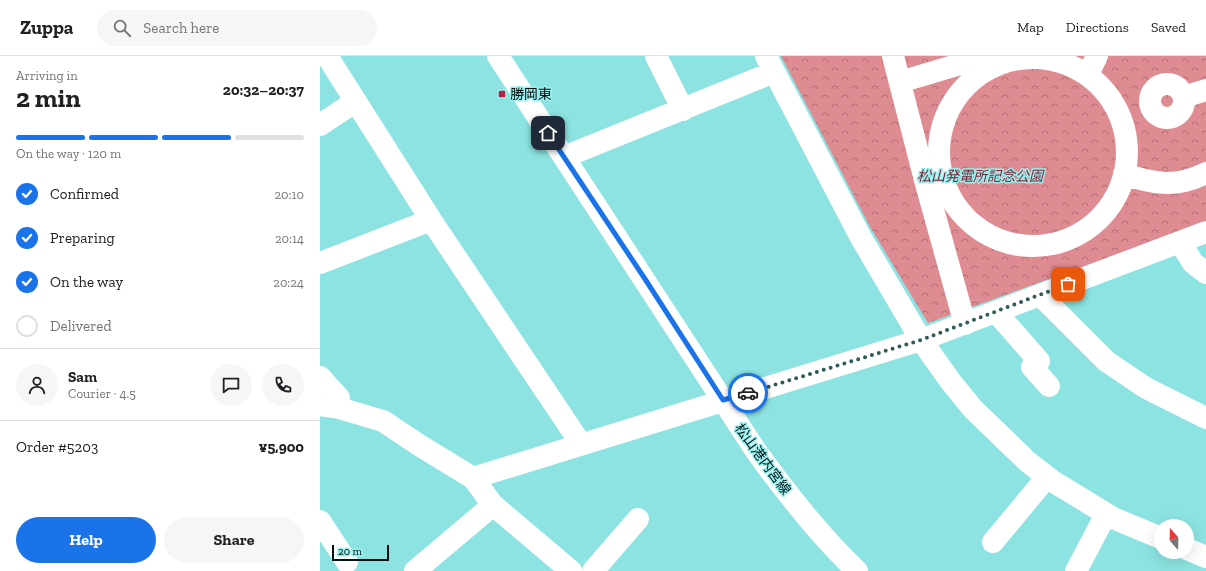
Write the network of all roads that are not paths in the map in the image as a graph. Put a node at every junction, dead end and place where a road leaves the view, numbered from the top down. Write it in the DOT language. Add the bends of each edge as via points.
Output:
graph roads {
  1 [pos="327,56"];
  2 [pos="498,56"];
  3 [pos="656,56"];
  4 [pos="894,56"];
  5 [pos="987,56"];
  6 [pos="770,64"];
  7 [pos="1092,65"];
  8 [pos="900,82"];
  9 [pos="1206,90"];
  10 [pos="356,101"];
  11 [pos="683,110"];
  12 [pos="1119,116"];
  13 [pos="320,125"];
  14 [pos="564,157"];
  15 [pos="1206,173"];
  16 [pos="1124,174"];
  17 [pos="934,181"];
  18 [pos="430,220"];
  19 [pos="1206,232"];
  20 [pos="1180,242"];
  21 [pos="320,263"];
  22 [pos="1206,272"];
  23 [pos="1040,295"];
  24 [pos="996,312"];
  25 [pos="965,324"];
  26 [pos="921,340"];
  27 [pos="320,377"];
  28 [pos="1049,386"];
  29 [pos="723,400"];
  30 [pos="329,407"];
  31 [pos="1206,418"];
  32 [pos="581,444"];
  33 [pos="1047,476"];
  34 [pos="473,478"];
  35 [pos="493,505"];
  36 [pos="1106,514"];
  37 [pos="638,519"];
  38 [pos="320,521"];
  39 [pos="1154,535"];
  40 [pos="993,542"];
  41 [pos="1194,552"];
  42 [pos="1206,557"];
  43 [pos="347,568"];
  44 [pos="415,571"];
  45 [pos="571,571"];
  46 [pos="593,571"];
  47 [pos="857,571"];
  48 [pos="1076,571"];
  1 -- 10 [label="street"];
  2 -- 14 [label="street, 松山港内宮線"];
  3 -- 11 [label="street"];
  4 -- 8 [label="street"];
  5 -- 8 [label="street"];
  6 -- 11 [label="street"];
  6 -- 26 [label="street" via="860,236"];
  7 -- 12 [label="street"];
  7 -- 17 [label="street" via="1070,65 1051,59 1033,58 1013,60 978,75 952,104 944,121"];
  8 -- 17 [label="street"];
  9 -- 12 [label="street" via="1184,97 1176,86 1162,84 1152,92 1150,106"];
  10 -- 13 [label="street"];
  10 -- 18 [label="street"];
  11 -- 14 [label="street"];
  12 -- 16 [label="street" via="1126,144"];
  14 -- 29 [label="street, 松山港内宮線"];
  15 -- 16 [label="street" via="1172,183 1156,183"];
  16 -- 17 [label="street" via="1119,192 1109,210 1094,224 1056,243 1035,247 1013,245 977,228"];
  17 -- 25 [label="street"];
  18 -- 21 [label="street"];
  18 -- 32 [label="street"];
  19 -- 20 [label="street"];
  20 -- 22 [label="street" via="1193,263"];
  20 -- 23 [label="street"];
  23 -- 24 [label="street"];
  23 -- 31 [label="street" via="1106,361 1146,388"];
  24 -- 25 [label="street"];
  24 -- 28 [label="street" via="1039,361 1032,367"];
  25 -- 26 [label="street"];
  26 -- 29 [label="street"];
  26 -- 33 [label="street" via="973,409 1028,462"];
  27 -- 30 [label="street" via="339,398"];
  29 -- 32 [label="street"];
  29 -- 47 [label="street, 松山港内宮線" via="780,485"];
  30 -- 34 [label="street" via="383,421"];
  32 -- 34 [label="street"];
  33 -- 36 [label="street"];
  33 -- 40 [label="street"];
  34 -- 35 [label="street"];
  35 -- 44 [label="street"];
  35 -- 45 [label="street"];
  36 -- 39 [label="street"];
  36 -- 48 [label="street"];
  37 -- 46 [label="street"];
  38 -- 43 [label="street"];
  41 -- 42 [label="street"];
}
